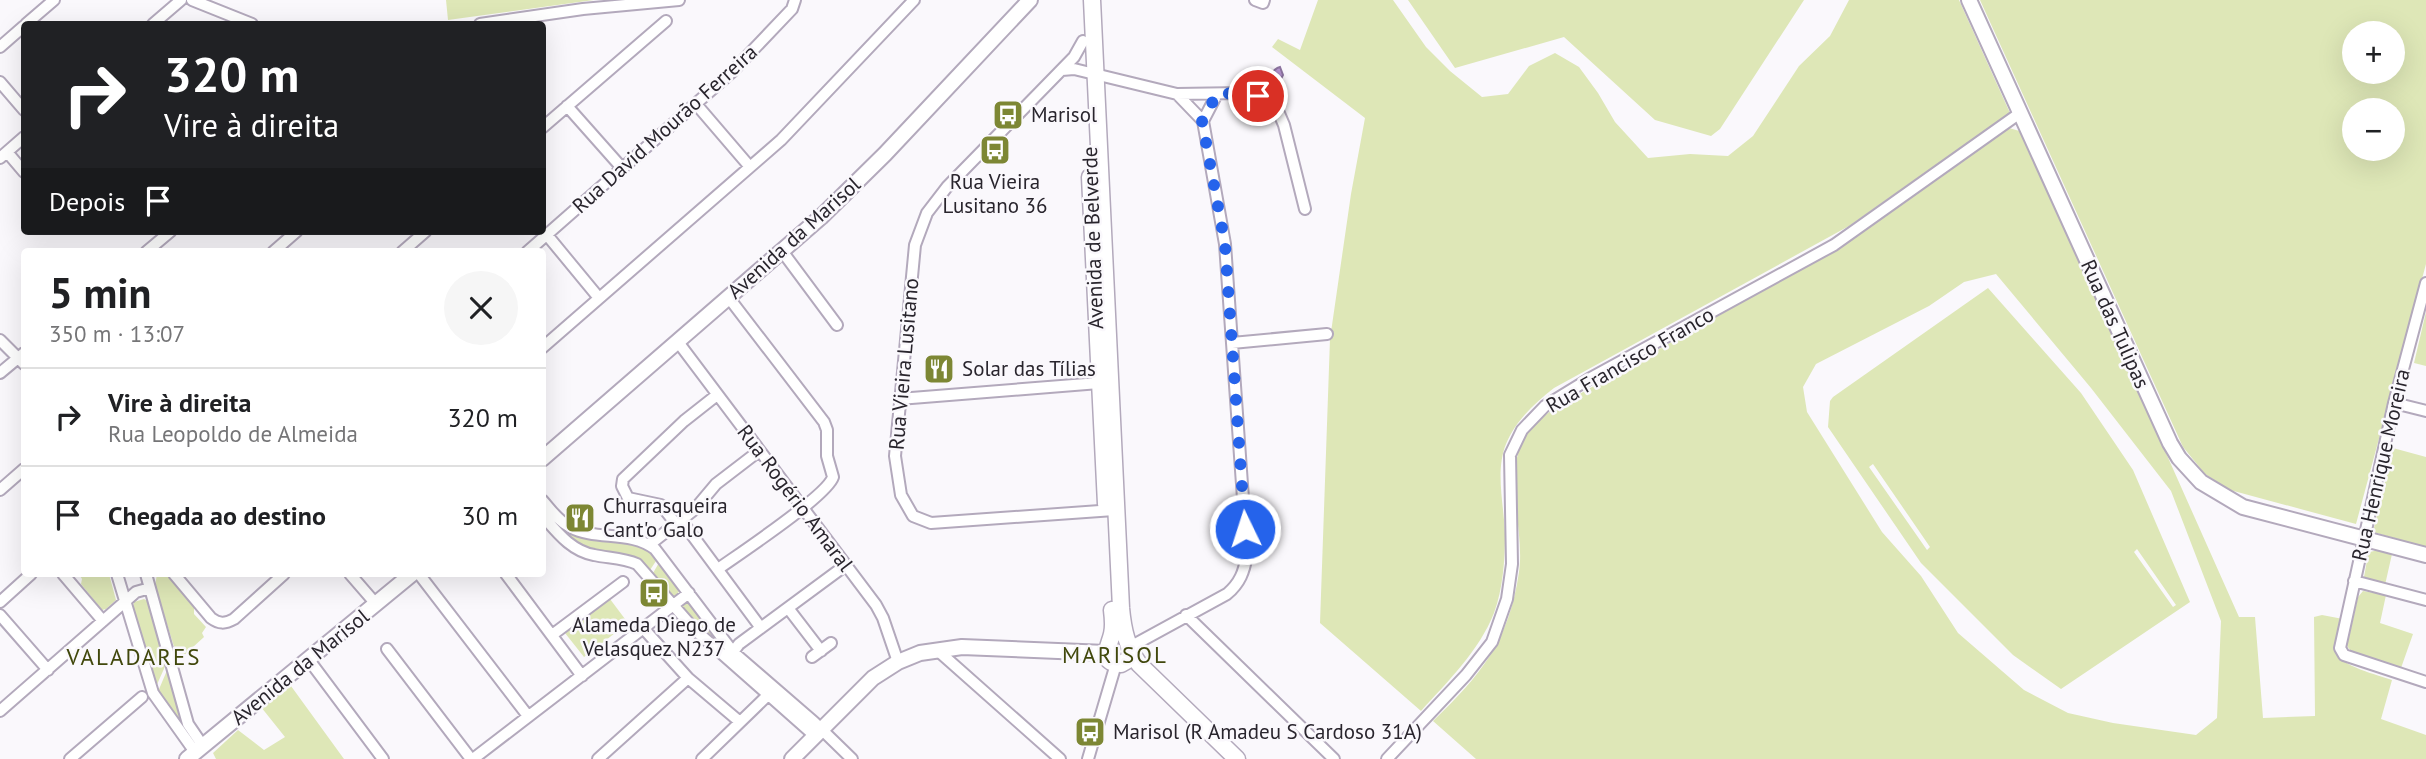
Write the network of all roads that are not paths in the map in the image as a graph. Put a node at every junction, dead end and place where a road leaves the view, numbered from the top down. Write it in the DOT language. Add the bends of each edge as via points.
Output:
graph roads {
  1 [pos="54,0"];
  2 [pos="181,0"];
  3 [pos="192,0"];
  4 [pos="680,0"];
  5 [pos="795,0"];
  6 [pos="914,0"];
  7 [pos="1030,0"];
  8 [pos="1082,0"];
  9 [pos="1092,0"];
  10 [pos="1255,0"];
  11 [pos="1264,0"];
  12 [pos="1969,0"];
  13 [pos="546,15"];
  14 [pos="30,21"];
  15 [pos="156,21"];
  16 [pos="244,21"];
  17 [pos="512,21"];
  18 [pos="538,21"];
  19 [pos="666,21"];
  20 [pos="21,29"];
  21 [pos="1083,41"];
  22 [pos="0,47"];
  23 [pos="1062,70"];
  24 [pos="1091,73"];
  25 [pos="0,82"];
  26 [pos="1177,94"];
  27 [pos="1217,94"];
  28 [pos="696,104"];
  29 [pos="21,106"];
  30 [pos="567,106"];
  31 [pos="2021,113"];
  32 [pos="1202,121"];
  33 [pos="546,124"];
  34 [pos="21,140"];
  35 [pos="4,155"];
  36 [pos="750,167"];
  37 [pos="622,168"];
  38 [pos="21,169"];
  39 [pos="1305,209"];
  40 [pos="166,235"];
  41 [pos="292,235"];
  42 [pos="422,235"];
  43 [pos="547,235"];
  44 [pos="157,243"];
  45 [pos="151,248"];
  46 [pos="161,248"];
  47 [pos="278,248"];
  48 [pos="407,248"];
  49 [pos="532,248"];
  50 [pos="782,251"];
  51 [pos="2426,283"];
  52 [pos="599,298"];
  53 [pos="729,298"];
  54 [pos="838,325"];
  55 [pos="1326,334"];
  56 [pos="0,340"];
  57 [pos="678,342"];
  58 [pos="1232,343"];
  59 [pos="546,344"];
  60 [pos="21,357"];
  61 [pos="21,359"];
  62 [pos="0,373"];
  63 [pos="1099,383"];
  64 [pos="717,394"];
  65 [pos="899,399"];
  66 [pos="2394,403"];
  67 [pos="2426,411"];
  68 [pos="759,451"];
  69 [pos="546,456"];
  70 [pos="21,472"];
  71 [pos="0,490"];
  72 [pos="546,505"];
  73 [pos="802,507"];
  74 [pos="1112,510"];
  75 [pos="546,519"];
  76 [pos="679,522"];
  77 [pos="2364,540"];
  78 [pos="649,545"];
  79 [pos="2426,555"];
  80 [pos="845,565"];
  81 [pos="718,569"];
  82 [pos="28,577"];
  83 [pos="66,577"];
  84 [pos="118,577"];
  85 [pos="147,577"];
  86 [pos="177,577"];
  87 [pos="281,577"];
  88 [pos="353,577"];
  89 [pos="408,577"];
  90 [pos="421,577"];
  91 [pos="508,577"];
  92 [pos="2354,581"];
  93 [pos="623,582"];
  94 [pos="150,588"];
  95 [pos="689,593"];
  96 [pos="2426,600"];
  97 [pos="0,601"];
  98 [pos="125,602"];
  99 [pos="376,604"];
  100 [pos="672,606"];
  101 [pos="788,608"];
  102 [pos="0,615"];
  103 [pos="1186,615"];
  104 [pos="103,621"];
  105 [pos="643,628"];
  106 [pos="761,628"];
  107 [pos="552,635"];
  108 [pos="831,643"];
  109 [pos="387,649"];
  110 [pos="936,649"];
  111 [pos="733,652"];
  112 [pos="1120,652"];
  113 [pos="309,660"];
  114 [pos="898,662"];
  115 [pos="48,670"];
  116 [pos="582,676"];
  117 [pos="688,678"];
  118 [pos="2426,682"];
  119 [pos="768,695"];
  120 [pos="142,697"];
  121 [pos="0,711"];
  122 [pos="528,716"];
  123 [pos="740,722"];
  124 [pos="818,733"];
  125 [pos="197,753"];
  126 [pos="70,759"];
  127 [pos="383,759"];
  128 [pos="472,759"];
  129 [pos="598,759"];
  130 [pos="702,759"];
  131 [pos="792,759"];
  132 [pos="852,759"];
  133 [pos="1060,759"];
  134 [pos="1088,759"];
  135 [pos="1224,759"];
  136 [pos="1237,759"];
  137 [pos="1334,759"];
  138 [pos="1387,759"];
  1 -- 14 [label="street"];
  2 -- 15 [label="street"];
  3 -- 16 [label="street"];
  4 -- 13 [label="street"];
  5 -- 28 [label="street, Rua David Mourão Ferreira" via="784,19"];
  6 -- 36 [label="street" via="798,124"];
  7 -- 50 [label="street, Avenida da Marisol" via="885,154"];
  8 -- 21 [label="main road, Avenida de Belverde"];
  9 -- 24 [label="main road, Avenida de Belverde"];
  10 -- 11 [label="street"];
  12 -- 31 [label="street, Rua das Tulipas"];
  13 -- 17 [label="street"];
  13 -- 18 [label="street"];
  19 -- 30 [label="street"];
  20 -- 22 [label="street"];
  21 -- 23 [label="street, Rua Vieira Lusitano"];
  21 -- 24 [label="main road, Avenida de Belverde"];
  23 -- 24 [label="street"];
  23 -- 65 [label="street, Rua Vieira Lusitano" via="927,213 915,245"];
  24 -- 26 [label="street"];
  24 -- 63 [label="main road, Avenida de Belverde"];
  24 -- 74 [label="main road, Avenida de Belverde"];
  25 -- 29 [label="street"];
  26 -- 27 [label="street"];
  26 -- 32 [label="street"];
  27 -- 32 [label="street"];
  27 -- 39 [label="street" via="1258,96 1278,111"];
  28 -- 36 [label="street"];
  28 -- 37 [label="street, Rua David Mourão Ferreira"];
  30 -- 33 [label="street"];
  30 -- 37 [label="street"];
  31 -- 77 [label="street, Rua das Tulipas" via="2133,363 2184,464 2208,487 2243,507"];
  31 -- 138 [label="street, Rua Francisco Franco" via="1834,244 1545,406 1522,430 1510,455 1512,564 1507,599 1492,642"];
  32 -- 58 [label="street" via="1225,244"];
  34 -- 35 [label="street"];
  35 -- 38 [label="street"];
  36 -- 52 [label="street"];
  37 -- 43 [label="street, Rua David Mourão Ferreira"];
  40 -- 44 [label="street"];
  41 -- 47 [label="street"];
  42 -- 48 [label="street"];
  43 -- 49 [label="street, Rua David Mourão Ferreira"];
  43 -- 52 [label="street"];
  44 -- 45 [label="street"];
  44 -- 46 [label="street"];
  50 -- 53 [label="street, Avenida da Marisol"];
  50 -- 54 [label="street"];
  51 -- 66 [label="street, Rua Henrique Moreira"];
  52 -- 59 [label="street"];
  53 -- 57 [label="street, Avenida da Marisol"];
  53 -- 73 [label="street" via="825,425 832,480"];
  55 -- 58 [label="street"];
  56 -- 60 [label="street"];
  57 -- 64 [label="street, Rua Rogério Amaral"];
  57 -- 69 [label="street, Avenida da Marisol"];
  58 -- 103 [label="street" via="1245,571 1227,594"];
  61 -- 62 [label="street"];
  63 -- 65 [label="street"];
  63 -- 74 [label="main road, Avenida de Belverde"];
  64 -- 68 [label="street, Rua Rogério Amaral"];
  64 -- 76 [label="street" via="623,479 628,498 661,505"];
  65 -- 74 [label="street, Rua Vieira Lusitano" via="895,456 901,495 913,516 932,523"];
  66 -- 67 [label="street"];
  66 -- 77 [label="street, Rua Henrique Moreira"];
  68 -- 73 [label="street, Rua Rogério Amaral"];
  68 -- 76 [label="street" via="716,484"];
  70 -- 71 [label="street"];
  72 -- 78 [label="street" via="570,528"];
  73 -- 80 [label="street, Rua Rogério Amaral"];
  73 -- 81 [label="street"];
  74 -- 112 [label="main road, Avenida de Belverde" via="1122,620"];
  75 -- 100 [label="street" via="577,549 637,564"];
  76 -- 78 [label="street"];
  76 -- 81 [label="street"];
  77 -- 79 [label="street, Rua das Tulipas"];
  77 -- 92 [label="street, Rua Henrique Moreira"];
  78 -- 95 [label="street"];
  80 -- 101 [label="street"];
  80 -- 114 [label="street, Rua Rogério Amaral" via="880,611"];
  81 -- 106 [label="street"];
  82 -- 97 [label="street"];
  83 -- 104 [label="street"];
  84 -- 98 [label="street"];
  85 -- 94 [label="street"];
  86 -- 87 [label="street" via="211,618 225,623"];
  88 -- 99 [label="street"];
  89 -- 99 [label="street, Avenida da Marisol"];
  90 -- 122 [label="street"];
  91 -- 107 [label="street"];
  92 -- 96 [label="street"];
  92 -- 118 [label="street, Rua Henrique Moreira" via="2340,648 2344,655"];
  93 -- 107 [label="street"];
  94 -- 98 [label="street"];
  94 -- 125 [label="street"];
  95 -- 100 [label="street"];
  95 -- 111 [label="street"];
  98 -- 104 [label="street"];
  98 -- 125 [label="street" via="153,695"];
  99 -- 113 [label="street, Avenida da Marisol"];
  100 -- 105 [label="street"];
  100 -- 119 [label="street"];
  101 -- 106 [label="street"];
  101 -- 108 [label="street" via="817,654"];
  102 -- 115 [label="street"];
  103 -- 112 [label="street"];
  103 -- 137 [label="street"];
  104 -- 115 [label="street"];
  105 -- 116 [label="street"];
  105 -- 117 [label="street"];
  106 -- 111 [label="street"];
  107 -- 116 [label="street"];
  109 -- 128 [label="street"];
  110 -- 112 [label="street"];
  110 -- 114 [label="street"];
  110 -- 133 [label="street"];
  111 -- 124 [label="street"];
  112 -- 134 [label="street"];
  112 -- 135 [label="main road" via="1143,681"];
  112 -- 136 [label="main road"];
  113 -- 125 [label="street, Avenida da Marisol"];
  113 -- 127 [label="street"];
  114 -- 124 [label="street" via="873,678"];
  115 -- 121 [label="street"];
  116 -- 122 [label="street"];
  117 -- 123 [label="street"];
  117 -- 129 [label="street"];
  119 -- 123 [label="street"];
  119 -- 124 [label="street"];
  120 -- 126 [label="street"];
  122 -- 128 [label="street"];
  123 -- 130 [label="street"];
  124 -- 131 [label="street"];
  124 -- 132 [label="street"];
}
